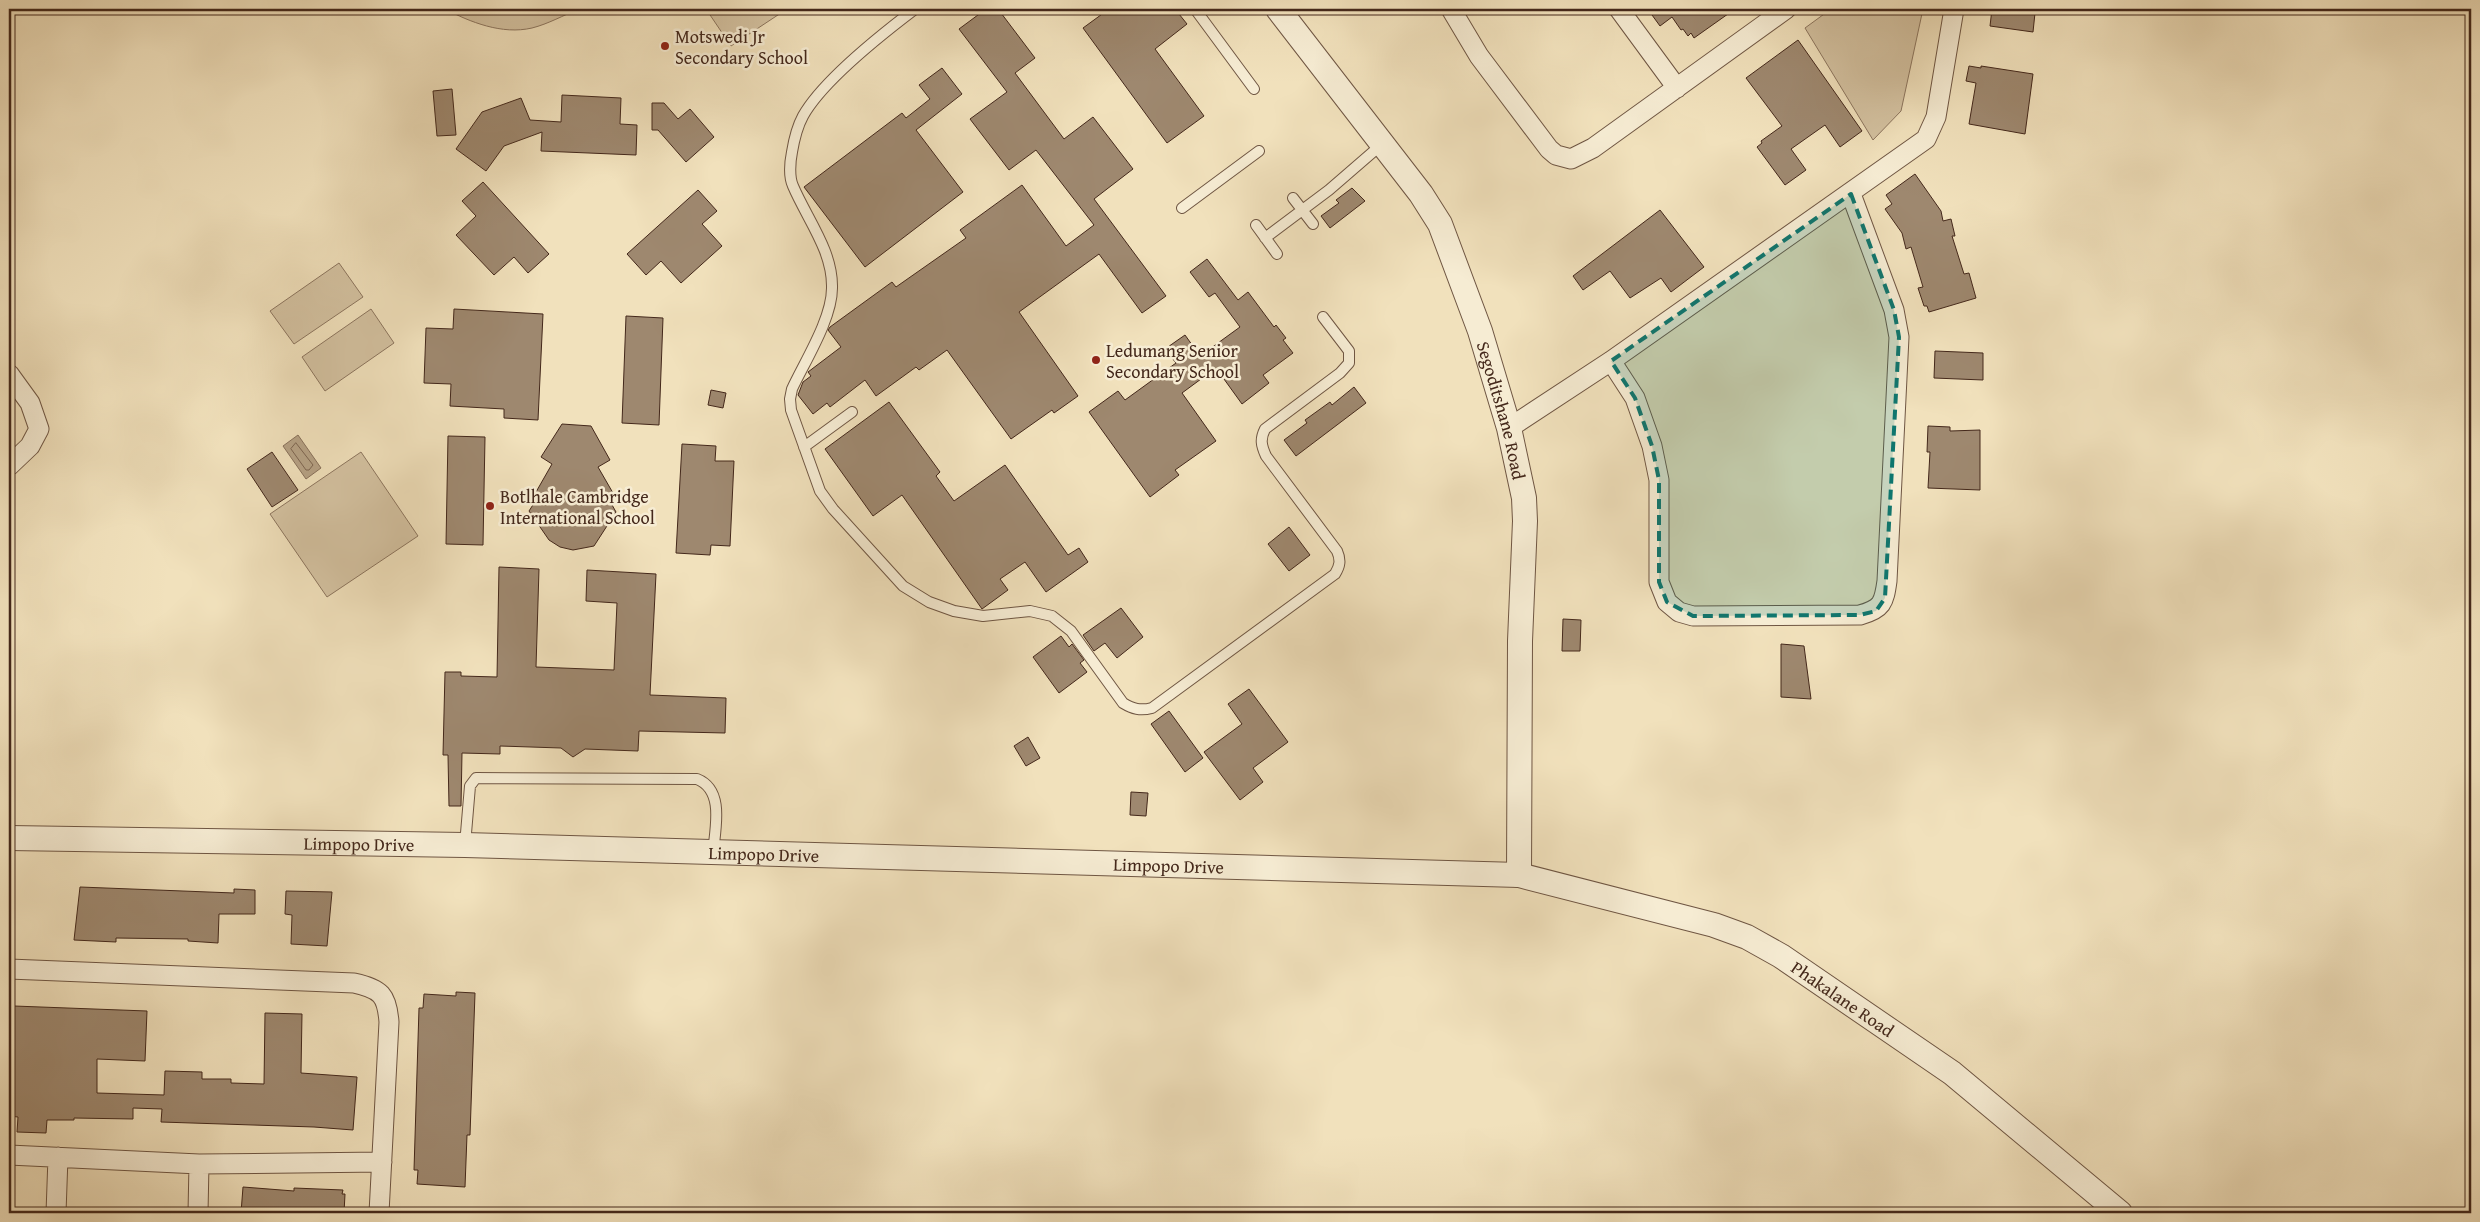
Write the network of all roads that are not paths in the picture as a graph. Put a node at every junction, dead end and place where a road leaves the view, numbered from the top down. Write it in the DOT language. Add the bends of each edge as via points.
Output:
graph roads {
  1 [pos="915,9"];
  2 [pos="1195,9"];
  3 [pos="1278,9"];
  4 [pos="1451,9"];
  5 [pos="1619,9"];
  6 [pos="1786,9"];
  7 [pos="1954,9"];
  8 [pos="1677,88"];
  9 [pos="1254,89"];
  10 [pos="1381,145"];
  11 [pos="1259,151"];
  12 [pos="1851,194"];
  13 [pos="1293,198"];
  14 [pos="1182,208"];
  15 [pos="1302,210"];
  16 [pos="1313,224"];
  17 [pos="1256,226"];
  18 [pos="1265,238"];
  19 [pos="1277,254"];
  20 [pos="1323,317"];
  21 [pos="1611,361"];
  22 [pos="9,374"];
  23 [pos="852,412"];
  24 [pos="1509,428"];
  25 [pos="804,447"];
  26 [pos="9,466"];
  27 [pos="9,838"];
  28 [pos="465,845"];
  29 [pos="713,852"];
  30 [pos="1519,875"];
  31 [pos="9,970"];
  32 [pos="9,1155"];
  33 [pos="58,1157"];
  34 [pos="382,1162"];
  35 [pos="199,1164"];
  36 [pos="56,1213"];
  37 [pos="198,1213"];
  38 [pos="379,1213"];
  39 [pos="2120,1213"];
  1 -- 25 [label="lane" via="889,28 824,88 803,116 795,135 791,183 828,259 832,287 829,310 790,399"];
  2 -- 9 [label="lane"];
  3 -- 10 [label="street, Segoditshane Road"];
  4 -- 8 [label="street" via="1479,56 1508,95 1549,149 1563,158 1571,159 1593,148"];
  5 -- 8 [label="street"];
  6 -- 8 [label="street"];
  7 -- 12 [label="street" via="1936,117 1926,139"];
  10 -- 15 [label="lane"];
  10 -- 24 [label="street, Segoditshane Road" via="1421,194 1440,224 1480,331"];
  11 -- 14 [label="lane"];
  12 -- 21 [label="street"];
  12 -- 21 [label="street" via="1894,310 1899,337 1888,581 1885,598 1876,611 1860,616 1693,616 1679,612 1667,602 1659,582 1659,480 1652,446 1635,398"];
  13 -- 15 [label="lane"];
  15 -- 16 [label="lane"];
  15 -- 18 [label="lane"];
  17 -- 18 [label="lane"];
  18 -- 19 [label="lane"];
  20 -- 25 [label="lane" via="1349,351 1349,363 1264,429 1261,436 1266,456 1337,550 1338,568 1335,574 1160,702 1144,710 1132,709 1123,703 1071,631 1052,616 1030,611 983,616 954,611 929,602 903,586 820,491"];
  21 -- 24 [label="street"];
  22 -- 26 [label="street" via="30,403 39,429 30,446"];
  23 -- 25 [label="lane"];
  24 -- 30 [label="street, Segoditshane Road" via="1526,521 1520,641"];
  27 -- 28 [label="street, Limpopo Drive"];
  28 -- 29 [label="street, Limpopo Drive"];
  28 -- 29 [label="lane" via="470,786 476,778 696,779 710,788 716,803"];
  29 -- 30 [label="street, Limpopo Drive"];
  30 -- 39 [label="street, Phakalane Road" via="1714,925 1747,937 1781,956 1952,1073"];
  31 -- 34 [label="street" via="354,983 370,987 381,993 388,1006"];
  32 -- 33 [label="street"];
  33 -- 35 [label="street"];
  33 -- 36 [label="street"];
  34 -- 35 [label="street"];
  34 -- 38 [label="street"];
  35 -- 37 [label="street"];
}
